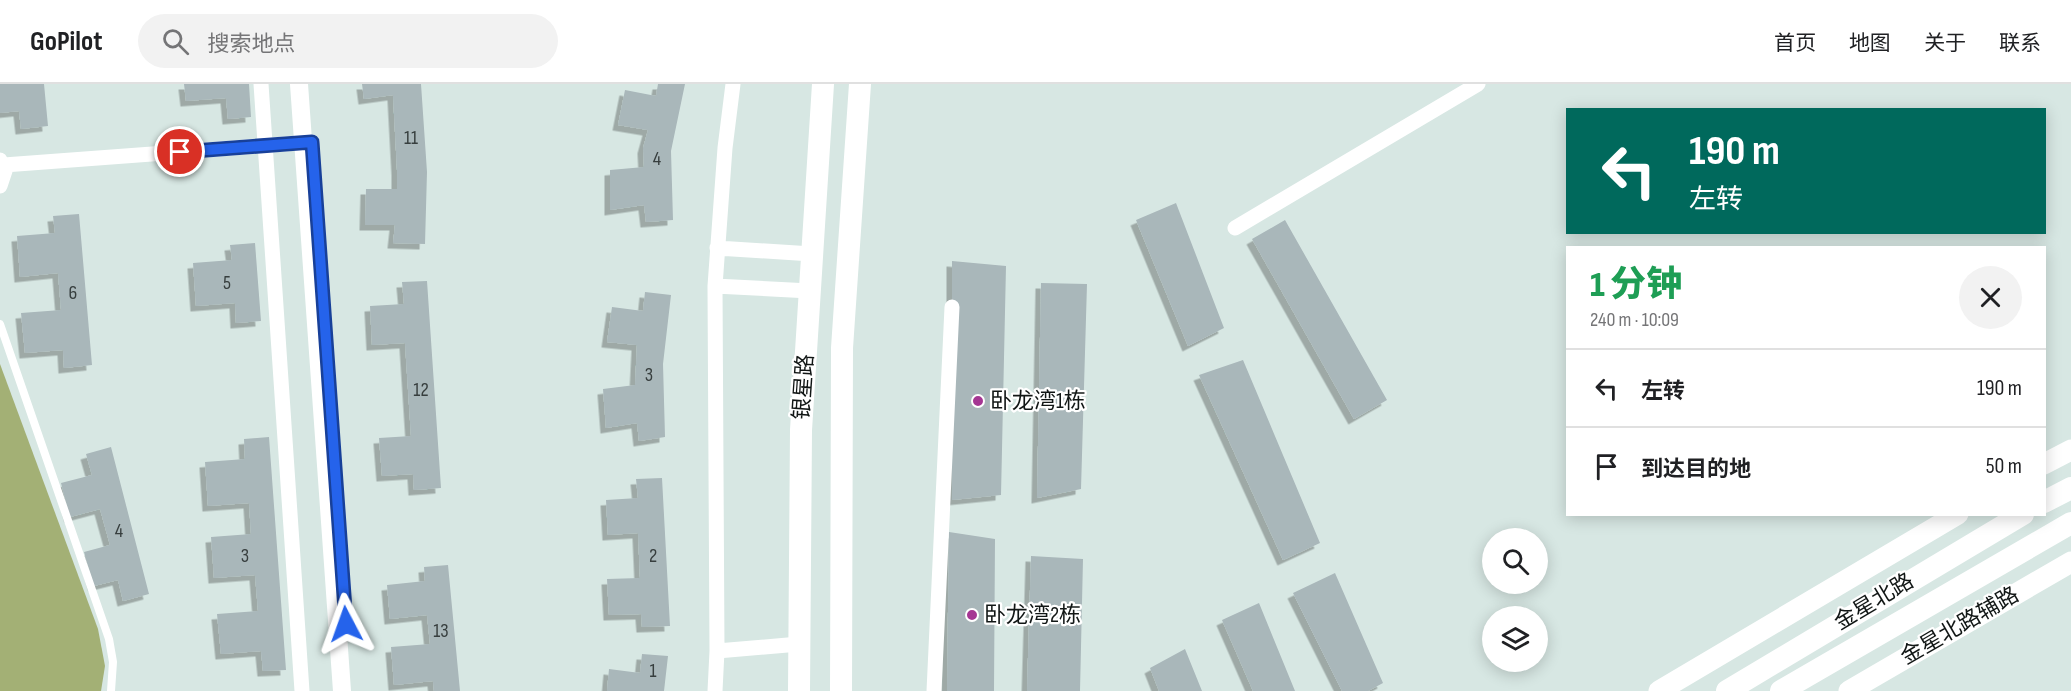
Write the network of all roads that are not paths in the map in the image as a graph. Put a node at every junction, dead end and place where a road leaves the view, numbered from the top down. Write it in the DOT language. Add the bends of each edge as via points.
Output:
graph roads {
  1 [pos="261,84"];
  2 [pos="299,84"];
  3 [pos="308,84"];
  4 [pos="733,84"];
  5 [pos="823,84"];
  6 [pos="860,84"];
  7 [pos="1478,84"];
  8 [pos="307,142"];
  9 [pos="265,145"];
  10 [pos="2,163"];
  11 [pos="0,186"];
  12 [pos="1235,228"];
  13 [pos="717,248"];
  14 [pos="812,254"];
  15 [pos="715,286"];
  16 [pos="810,291"];
  17 [pos="952,307"];
  18 [pos="0,324"];
  19 [pos="2071,450"];
  20 [pos="2046,463"];
  21 [pos="2071,488"];
  22 [pos="2046,501"];
  23 [pos="1955,516"];
  24 [pos="2020,516"];
  25 [pos="2071,523"];
  26 [pos="2071,562"];
  27 [pos="799,644"];
  28 [pos="717,651"];
  29 [pos="111,691"];
  30 [pos="302,691"];
  31 [pos="342,691"];
  32 [pos="350,691"];
  33 [pos="715,691"];
  34 [pos="799,691"];
  35 [pos="841,691"];
  36 [pos="934,691"];
  37 [pos="1659,691"];
  38 [pos="1727,691"];
  39 [pos="1781,691"];
  40 [pos="1849,691"];
  1 -- 9 [label="street"];
  2 -- 8 [label="street"];
  3 -- 8 [label="street"];
  4 -- 13 [label="street"];
  5 -- 14 [label="main road, 银星路"];
  6 -- 35 [label="main road, 银星路" via="842,348"];
  7 -- 12 [label="street"];
  8 -- 9 [label="street"];
  8 -- 31 [label="street"];
  8 -- 32 [label="street"];
  9 -- 10 [label="street"];
  9 -- 30 [label="street"];
  10 -- 11 [label="street" via="5,177"];
  13 -- 14 [label="street"];
  13 -- 15 [label="street"];
  14 -- 16 [label="main road, 银星路"];
  15 -- 16 [label="street"];
  15 -- 28 [label="street"];
  16 -- 27 [label="main road, 银星路" via="801,430"];
  17 -- 36 [label="street"];
  18 -- 29 [label="lane" via="109,639 113,662"];
  19 -- 20 [label="main road"];
  21 -- 22 [label="main road"];
  23 -- 37 [label="main road"];
  24 -- 38 [label="main road, 金星北路"];
  25 -- 39 [label="main road, 金星北路"];
  26 -- 40 [label="main road, 金星北路辅路"];
  27 -- 28 [label="street"];
  27 -- 34 [label="main road, 银星路"];
  28 -- 33 [label="street"];
}
